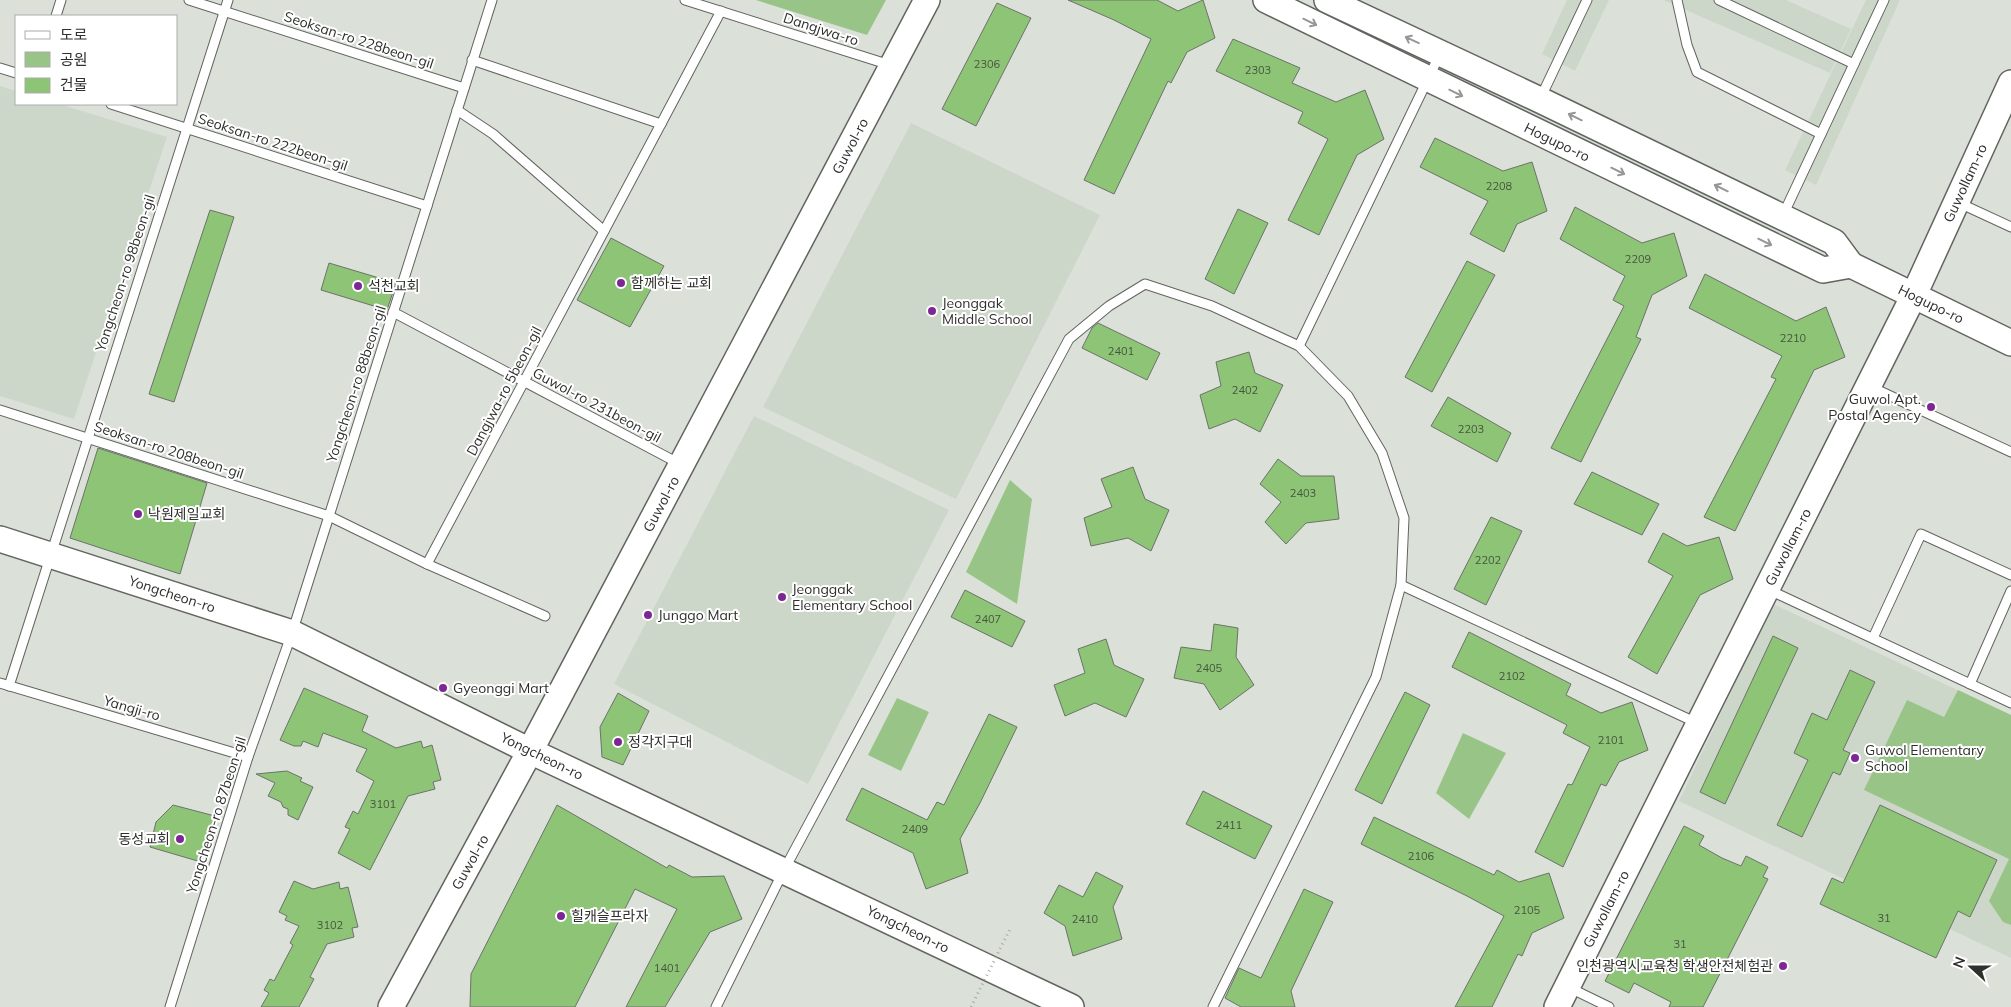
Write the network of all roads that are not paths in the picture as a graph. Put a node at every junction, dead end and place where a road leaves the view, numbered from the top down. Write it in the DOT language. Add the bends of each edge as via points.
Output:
graph roads {
  1 [pos="61,0"];
  2 [pos="188,0"];
  3 [pos="228,0"];
  4 [pos="492,0"];
  5 [pos="685,0"];
  6 [pos="926,0"];
  7 [pos="1266,0"];
  8 [pos="1328,0"];
  9 [pos="1587,0"];
  10 [pos="1677,0"];
  11 [pos="1719,0"];
  12 [pos="1884,0"];
  13 [pos="224,11"];
  14 [pos="721,12"];
  15 [pos="56,15"];
  16 [pos="1440,54"];
  17 [pos="472,60"];
  18 [pos="1854,64"];
  19 [pos="892,66"];
  20 [pos="0,68"];
  21 [pos="15,73"];
  22 [pos="1427,79"];
  23 [pos="2011,83"];
  24 [pos="464,88"];
  25 [pos="1540,100"];
  26 [pos="114,105"];
  27 [pos="457,110"];
  28 [pos="661,124"];
  29 [pos="186,128"];
  30 [pos="1821,134"];
  31 [pos="1957,201"];
  32 [pos="427,206"];
  33 [pos="1782,218"];
  34 [pos="2011,226"];
  35 [pos="604,231"];
  36 [pos="1851,265"];
  37 [pos="1914,297"];
  38 [pos="393,312"];
  39 [pos="2011,343"];
  40 [pos="1300,346"];
  41 [pos="524,382"];
  42 [pos="1869,386"];
  43 [pos="0,410"];
  44 [pos="86,438"];
  45 [pos="2011,452"];
  46 [pos="681,465"];
  47 [pos="329,516"];
  48 [pos="0,539"];
  49 [pos="49,554"];
  50 [pos="427,564"];
  51 [pos="2011,575"];
  52 [pos="1401,586"];
  53 [pos="1767,589"];
  54 [pos="2011,591"];
  55 [pos="545,616"];
  56 [pos="292,632"];
  57 [pos="1873,638"];
  58 [pos="4,684"];
  59 [pos="1970,684"];
  60 [pos="2011,703"];
  61 [pos="1699,724"];
  62 [pos="530,751"];
  63 [pos="248,757"];
  64 [pos="784,870"];
  65 [pos="1562,997"];
  66 [pos="170,1007"];
  67 [pos="391,1007"];
  68 [pos="716,1007"];
  69 [pos="1071,1007"];
  70 [pos="1213,1007"];
  71 [pos="1609,1007"];
  1 -- 15 [label="lane"];
  2 -- 13 [label="lane, Seoksan-ro 228beon-gil"];
  3 -- 13 [label="lane, Yongcheon-ro 98beon-gil"];
  4 -- 17 [label="lane, Yongcheon-ro 88beon-gil"];
  5 -- 14 [label="lane, Dangjwa-ro"];
  6 -- 19 [label="main road, Guwol-ro"];
  7 -- 22 [label="main road, Hogupo-ro, one-way"];
  16 -- 8 [label="main road, Hogupo-ro, one-way"];
  9 -- 25 [label="lane"];
  10 -- 30 [label="lane" via="1697,72"];
  11 -- 18 [label="lane"];
  12 -- 18 [label="lane"];
  13 -- 24 [label="lane, Seoksan-ro 228beon-gil"];
  13 -- 29 [label="lane, Yongcheon-ro 98beon-gil"];
  14 -- 19 [label="lane, Dangjwa-ro"];
  14 -- 28 [label="lane, Dangjwa-ro 5beon-gil"];
  16 -- 22 [label="lane"];
  16 -- 25 [label="main road, Hogupo-ro"];
  17 -- 24 [label="lane, Yongcheon-ro 88beon-gil"];
  17 -- 28 [label="lane"];
  18 -- 30 [label="lane"];
  19 -- 46 [label="main road, Guwol-ro"];
  20 -- 21 [label="lane"];
  22 -- 36 [label="main road, Hogupo-ro, one-way" via="1823,270"];
  22 -- 40 [label="lane"];
  23 -- 31 [label="main road, Guwollam-ro"];
  24 -- 27 [label="lane, Yongcheon-ro 88beon-gil"];
  33 -- 25 [label="main road, Hogupo-ro, one-way"];
  26 -- 29 [label="lane, Seoksan-ro 222beon-gil"];
  27 -- 32 [label="lane, Yongcheon-ro 88beon-gil"];
  27 -- 35 [label="lane" via="493,134"];
  28 -- 35 [label="lane, Dangjwa-ro 5beon-gil"];
  29 -- 32 [label="lane, Seoksan-ro 222beon-gil"];
  29 -- 44 [label="lane, Yongcheon-ro 98beon-gil"];
  30 -- 33 [label="lane"];
  31 -- 34 [label="lane"];
  31 -- 37 [label="main road, Guwollam-ro"];
  32 -- 38 [label="lane, Yongcheon-ro 88beon-gil"];
  33 -- 36 [label="main road, Hogupo-ro" via="1834,242"];
  35 -- 41 [label="lane, Dangjwa-ro 5beon-gil"];
  36 -- 37 [label="main road, Hogupo-ro"];
  37 -- 39 [label="main road, Hogupo-ro"];
  37 -- 42 [label="main road, Guwollam-ro"];
  38 -- 41 [label="lane, Guwol-ro 231beon-gil"];
  38 -- 47 [label="lane, Yongcheon-ro 88beon-gil"];
  40 -- 52 [label="lane" via="1348,396 1382,453 1404,518"];
  40 -- 64 [label="lane" via="1212,306 1146,284 1109,306 1069,339"];
  41 -- 46 [label="lane, Guwol-ro 231beon-gil"];
  41 -- 50 [label="lane, Dangjwa-ro 5beon-gil"];
  42 -- 45 [label="lane"];
  42 -- 53 [label="main road, Guwollam-ro"];
  43 -- 44 [label="lane, Seoksan-ro 208beon-gil"];
  44 -- 47 [label="lane, Seoksan-ro 208beon-gil"];
  44 -- 49 [label="lane, Yongcheon-ro 98beon-gil"];
  46 -- 62 [label="main road, Guwol-ro"];
  47 -- 50 [label="lane, Seoksan-ro 208beon-gil"];
  47 -- 56 [label="lane, Yongcheon-ro 88beon-gil"];
  48 -- 49 [label="main road, Yongcheon-ro"];
  49 -- 56 [label="main road, Yongcheon-ro"];
  49 -- 58 [label="lane, Yongcheon-ro 98beon-gil"];
  50 -- 55 [label="lane, Seoksan-ro 208beon-gil"];
  51 -- 57 [label="lane" via="1921,534"];
  52 -- 61 [label="lane"];
  52 -- 70 [label="lane" via="1376,677"];
  53 -- 57 [label="lane"];
  53 -- 61 [label="main road, Guwollam-ro"];
  54 -- 59 [label="lane"];
  56 -- 62 [label="main road, Yongcheon-ro"];
  56 -- 63 [label="lane, Yongcheon-ro 87beon-gil"];
  57 -- 59 [label="lane"];
  58 -- 63 [label="lane, Yangji-ro"];
  59 -- 60 [label="lane"];
  61 -- 65 [label="main road, Guwollam-ro"];
  62 -- 64 [label="main road, Yongcheon-ro"];
  62 -- 67 [label="main road, Guwol-ro"];
  63 -- 66 [label="lane, Yongcheon-ro 87beon-gil"];
  64 -- 68 [label="lane"];
  64 -- 69 [label="main road, Yongcheon-ro"];
  65 -- 71 [label="lane"];
}
